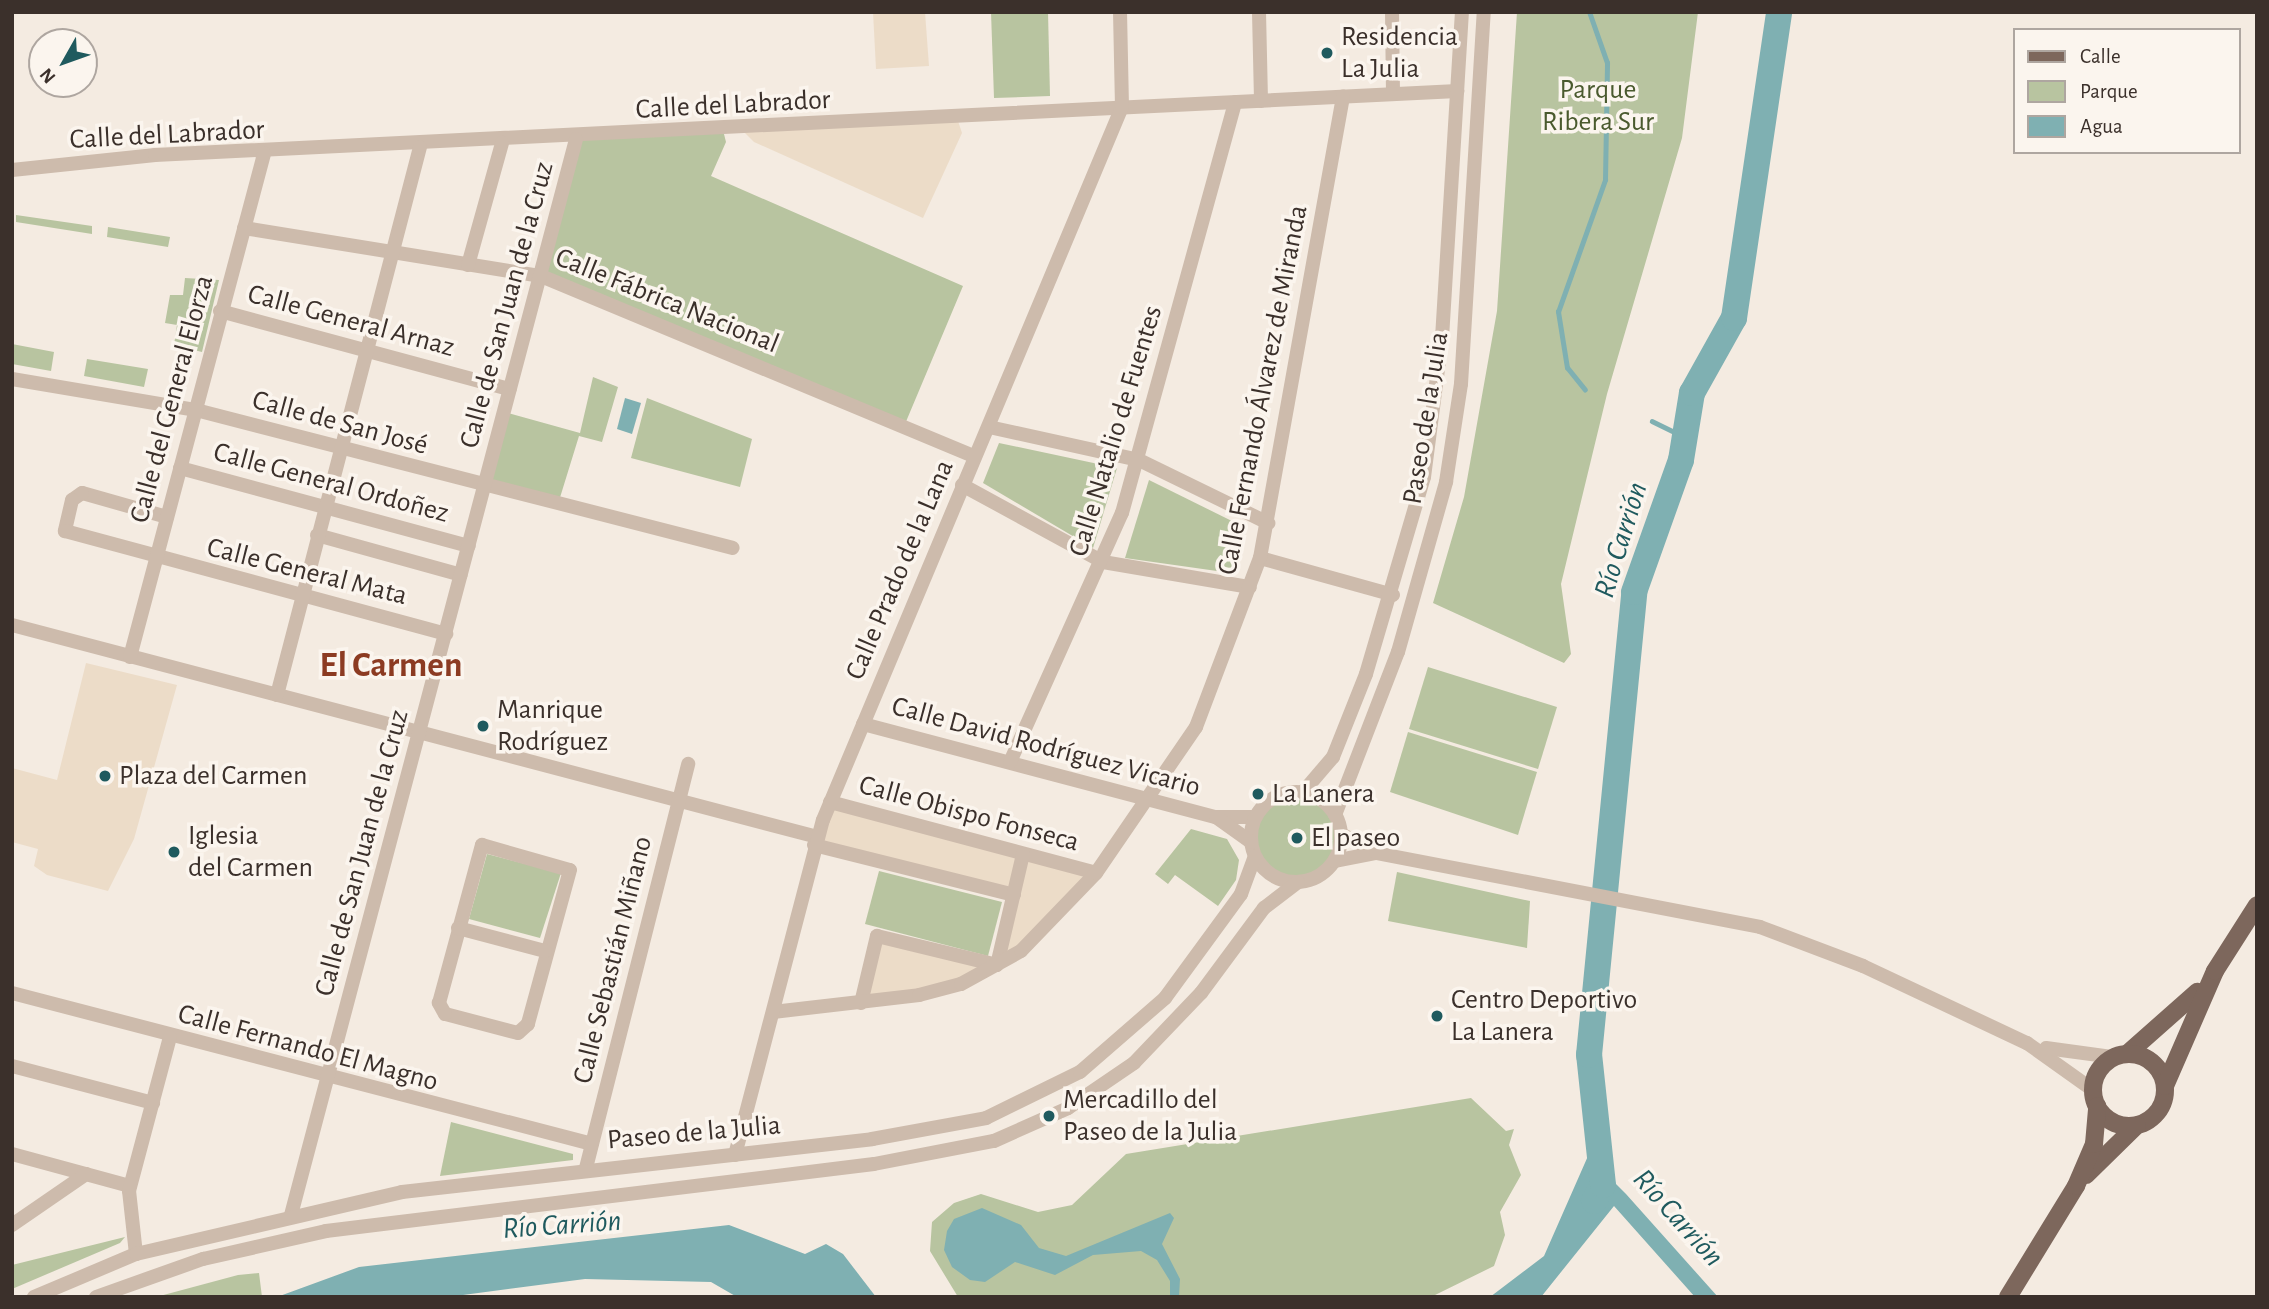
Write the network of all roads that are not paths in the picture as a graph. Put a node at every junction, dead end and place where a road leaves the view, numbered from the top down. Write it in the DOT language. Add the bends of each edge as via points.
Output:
graph roads {
  1 [pos="1120,12"];
  2 [pos="1259,12"];
  3 [pos="1392,12"];
  4 [pos="1462,12"];
  5 [pos="1484,12"];
  6 [pos="1457,91"];
  7 [pos="1393,93"];
  8 [pos="1343,96"];
  9 [pos="1261,101"];
  10 [pos="1235,102"];
  11 [pos="1122,107"];
  12 [pos="576,139"];
  13 [pos="502,143"];
  14 [pos="421,147"];
  15 [pos="264,154"];
  16 [pos="12,170"];
  17 [pos="244,228"];
  18 [pos="392,253"];
  19 [pos="468,265"];
  20 [pos="541,276"];
  21 [pos="220,310"];
  22 [pos="366,350"];
  23 [pos="12,379"];
  24 [pos="510,389"];
  25 [pos="196,410"];
  26 [pos="989,426"];
  27 [pos="339,449"];
  28 [pos="974,456"];
  29 [pos="1139,460"];
  30 [pos="180,468"];
  31 [pos="485,485"];
  32 [pos="962,485"];
  33 [pos="324,507"];
  34 [pos="167,517"];
  35 [pos="1268,523"];
  36 [pos="317,536"];
  37 [pos="469,546"];
  38 [pos="733,548"];
  39 [pos="1260,558"];
  40 [pos="155,559"];
  41 [pos="1103,562"];
  42 [pos="461,575"];
  43 [pos="1250,587"];
  44 [pos="1393,595"];
  45 [pos="302,596"];
  46 [pos="12,625"];
  47 [pos="446,634"];
  48 [pos="130,657"];
  49 [pos="277,695"];
  50 [pos="863,724"];
  51 [pos="420,733"];
  52 [pos="1010,762"];
  53 [pos="688,764"];
  54 [pos="1303,792"];
  55 [pos="1151,800"];
  56 [pos="679,801"];
  57 [pos="830,802"];
  58 [pos="1335,815"];
  59 [pos="1216,817"];
  60 [pos="1255,817"];
  61 [pos="1341,834"];
  62 [pos="816,841"];
  63 [pos="1253,849"];
  64 [pos="1376,853"];
  65 [pos="1023,854"];
  66 [pos="1334,861"];
  67 [pos="1096,873"];
  68 [pos="1271,874"];
  69 [pos="1298,882"];
  70 [pos="1014,895"];
  71 [pos="2257,905"];
  72 [pos="1264,908"];
  73 [pos="458,928"];
  74 [pos="545,951"];
  75 [pos="998,965"];
  76 [pos="2215,971"];
  77 [pos="12,993"];
  78 [pos="861,1003"];
  79 [pos="773,1012"];
  80 [pos="170,1037"];
  81 [pos="2027,1043"];
  82 [pos="2120,1056"];
  83 [pos="12,1066"];
  84 [pos="326,1079"];
  85 [pos="2165,1086"];
  86 [pos="2095,1098"];
  87 [pos="153,1103"];
  88 [pos="2137,1125"];
  89 [pos="592,1144"];
  90 [pos="12,1154"];
  91 [pos="735,1155"];
  92 [pos="586,1168"];
  93 [pos="86,1174"];
  94 [pos="2076,1185"];
  95 [pos="130,1186"];
  96 [pos="291,1215"];
  97 [pos="12,1225"];
  98 [pos="136,1254"];
  99 [pos="34,1297"];
  100 [pos="96,1297"];
  101 [pos="2008,1297"];
  1 -- 11 [label="street, Calle Prado de la Lana"];
  2 -- 9 [label="street"];
  3 -- 7 [label="street"];
  4 -- 6 [label="street, Paseo de la Julia"];
  5 -- 58 [label="street, Paseo de la Julia" via="1461,384 1446,482 1398,652"];
  6 -- 7 [label="street, Calle del Labrador"];
  6 -- 44 [label="street, Paseo de la Julia" via="1432,427"];
  7 -- 8 [label="street, Calle del Labrador"];
  8 -- 9 [label="street, Calle del Labrador"];
  8 -- 35 [label="street, Calle Fernando Álvarez de Miranda"];
  9 -- 10 [label="street, Calle del Labrador"];
  10 -- 11 [label="street, Calle del Labrador"];
  10 -- 29 [label="street, Calle Natalio de Fuentes"];
  11 -- 12 [label="street, Calle del Labrador"];
  11 -- 26 [label="street, Calle Prado de la Lana"];
  12 -- 13 [label="street, Calle del Labrador"];
  12 -- 20 [label="street, Calle de San Juan de la Cruz"];
  13 -- 14 [label="street, Calle del Labrador"];
  13 -- 19 [label="street"];
  14 -- 15 [label="street, Calle del Labrador"];
  14 -- 18 [label="street"];
  15 -- 16 [label="street, Calle del Labrador" via="155,155"];
  15 -- 17 [label="street, Calle del General Elorza"];
  17 -- 18 [label="street, Calle Fábrica Nacional"];
  17 -- 21 [label="street, Calle del General Elorza"];
  18 -- 19 [label="street, Calle Fábrica Nacional"];
  18 -- 22 [label="street"];
  19 -- 20 [label="street, Calle Fábrica Nacional"];
  20 -- 24 [label="street, Calle de San Juan de la Cruz"];
  20 -- 28 [label="street, Calle Fábrica Nacional"];
  21 -- 22 [label="street, Calle General Arnaz"];
  21 -- 25 [label="street, Calle del General Elorza"];
  22 -- 24 [label="street, Calle General Arnaz"];
  22 -- 27 [label="street"];
  23 -- 25 [label="street, Calle de San José"];
  24 -- 31 [label="street, Calle de San Juan de la Cruz"];
  25 -- 27 [label="street, Calle de San José"];
  25 -- 30 [label="street, Calle del General Elorza"];
  26 -- 28 [label="street, Calle Prado de la Lana"];
  26 -- 29 [label="street"];
  27 -- 31 [label="street, Calle de San José"];
  27 -- 33 [label="street"];
  28 -- 32 [label="street, Calle Prado de la Lana"];
  29 -- 35 [label="street"];
  29 -- 41 [label="street, Calle Natalio de Fuentes"];
  30 -- 33 [label="street, Calle General Ordoñez"];
  30 -- 34 [label="street, Calle del General Elorza"];
  31 -- 37 [label="street, Calle de San Juan de la Cruz"];
  31 -- 38 [label="street, Calle de San José"];
  32 -- 41 [label="street"];
  32 -- 50 [label="street, Calle Prado de la Lana"];
  33 -- 36 [label="street"];
  33 -- 37 [label="street, Calle General Ordoñez"];
  34 -- 40 [label="street, Calle del General Elorza"];
  34 -- 40 [label="street, Calle General Mata" via="82,493 72,499 65,531 73,537"];
  35 -- 39 [label="street, Calle Fernando Álvarez de Miranda"];
  36 -- 42 [label="street"];
  36 -- 45 [label="street"];
  37 -- 42 [label="street, Calle de San Juan de la Cruz"];
  39 -- 43 [label="street, Calle Fernando Álvarez de Miranda"];
  39 -- 44 [label="street"];
  40 -- 45 [label="street, Calle General Mata"];
  40 -- 48 [label="street, Calle del General Elorza"];
  41 -- 43 [label="street"];
  41 -- 52 [label="street, Calle Natalio de Fuentes"];
  42 -- 47 [label="street, Calle de San Juan de la Cruz"];
  43 -- 55 [label="street, Calle Fernando Álvarez de Miranda" via="1196,727"];
  44 -- 54 [label="street, Paseo de la Julia" via="1332,757"];
  45 -- 47 [label="street, Calle General Mata"];
  45 -- 49 [label="street"];
  46 -- 48 [label="street"];
  47 -- 51 [label="street, Calle de San Juan de la Cruz"];
  48 -- 49 [label="street"];
  49 -- 51 [label="street"];
  50 -- 52 [label="street, Calle David Rodríguez Vicario"];
  50 -- 57 [label="street, Calle Prado de la Lana"];
  51 -- 56 [label="street"];
  51 -- 84 [label="street, Calle de San Juan de la Cruz"];
  52 -- 55 [label="street, Calle David Rodríguez Vicario"];
  53 -- 56 [label="street, Calle Sebastián Miñano"];
  54 -- 58 [label="street"];
  54 -- 60 [label="street" via="1275,796"];
  55 -- 59 [label="street, Calle David Rodríguez Vicario"];
  55 -- 67 [label="street, Calle Fernando Álvarez de Miranda"];
  56 -- 62 [label="street"];
  56 -- 89 [label="street, Calle Sebastián Miñano"];
  57 -- 62 [label="street, Calle Prado de la Lana"];
  57 -- 65 [label="street, Calle Obispo Fonseca"];
  58 -- 61 [label="street"];
  59 -- 60 [label="street, Calle David Rodríguez Vicario"];
  59 -- 63 [label="street, Calle David Rodríguez Vicario"];
  60 -- 63 [label="street"];
  61 -- 64 [label="street"];
  61 -- 66 [label="street"];
  62 -- 70 [label="street"];
  62 -- 79 [label="street, Calle Prado de la Lana"];
  63 -- 68 [label="street"];
  63 -- 91 [label="street, Paseo de la Julia" via="1241,894 1166,998 1080,1072 1039,1096 942,1129"];
  64 -- 66 [label="street"];
  64 -- 81 [label="street" via="1699,912 1817,947"];
  65 -- 67 [label="street, Calle Obispo Fonseca"];
  65 -- 70 [label="street"];
  66 -- 69 [label="street"];
  67 -- 75 [label="street, Calle Fernando Álvarez de Miranda" via="1047,928"];
  68 -- 69 [label="street"];
  68 -- 72 [label="street, Paseo de la Julia"];
  69 -- 72 [label="street, Paseo de la Julia"];
  70 -- 75 [label="street"];
  71 -- 76 [label="main road"];
  72 -- 100 [label="street, Paseo de la Julia" via="1201,993 1133,1063 1069,1108 994,1141 874,1164 326,1231 204,1259"];
  73 -- 74 [label="street"];
  73 -- 74 [label="street" via="439,1003 445,1014 483,1025 518,1033 528,1024"];
  73 -- 74 [label="street" via="482,845 570,870"];
  75 -- 78 [label="street, Calle Fernando Álvarez de Miranda" via="961,984"];
  75 -- 78 [label="street" via="877,936"];
  76 -- 82 [label="main road" via="2179,1013"];
  76 -- 85 [label="main road"];
  77 -- 80 [label="street, Calle Fernando El Magno"];
  78 -- 79 [label="street, Calle Fernando Álvarez de Miranda"];
  79 -- 91 [label="street, Calle Prado de la Lana"];
  80 -- 84 [label="street, Calle Fernando El Magno"];
  80 -- 87 [label="street"];
  81 -- 82 [label="street"];
  81 -- 86 [label="street"];
  82 -- 85 [label="main road" via="2148,1059"];
  82 -- 86 [label="main road" via="2099,1071"];
  83 -- 87 [label="street"];
  84 -- 89 [label="street, Calle Fernando El Magno"];
  84 -- 96 [label="street, Calle de San Juan de la Cruz"];
  85 -- 88 [label="main road" via="2160,1109"];
  86 -- 88 [label="main road" via="2114,1122"];
  86 -- 94 [label="main road" via="2094,1144"];
  87 -- 95 [label="street"];
  88 -- 94 [label="main road"];
  89 -- 92 [label="street, Calle Sebastián Miñano"];
  90 -- 93 [label="street"];
  91 -- 92 [label="street, Paseo de la Julia"];
  92 -- 96 [label="street, Paseo de la Julia" via="402,1192"];
  93 -- 95 [label="street"];
  93 -- 97 [label="street"];
  94 -- 101 [label="main road"];
  95 -- 98 [label="street"];
  96 -- 98 [label="street, Paseo de la Julia"];
  98 -- 99 [label="street, Paseo de la Julia"];
}
